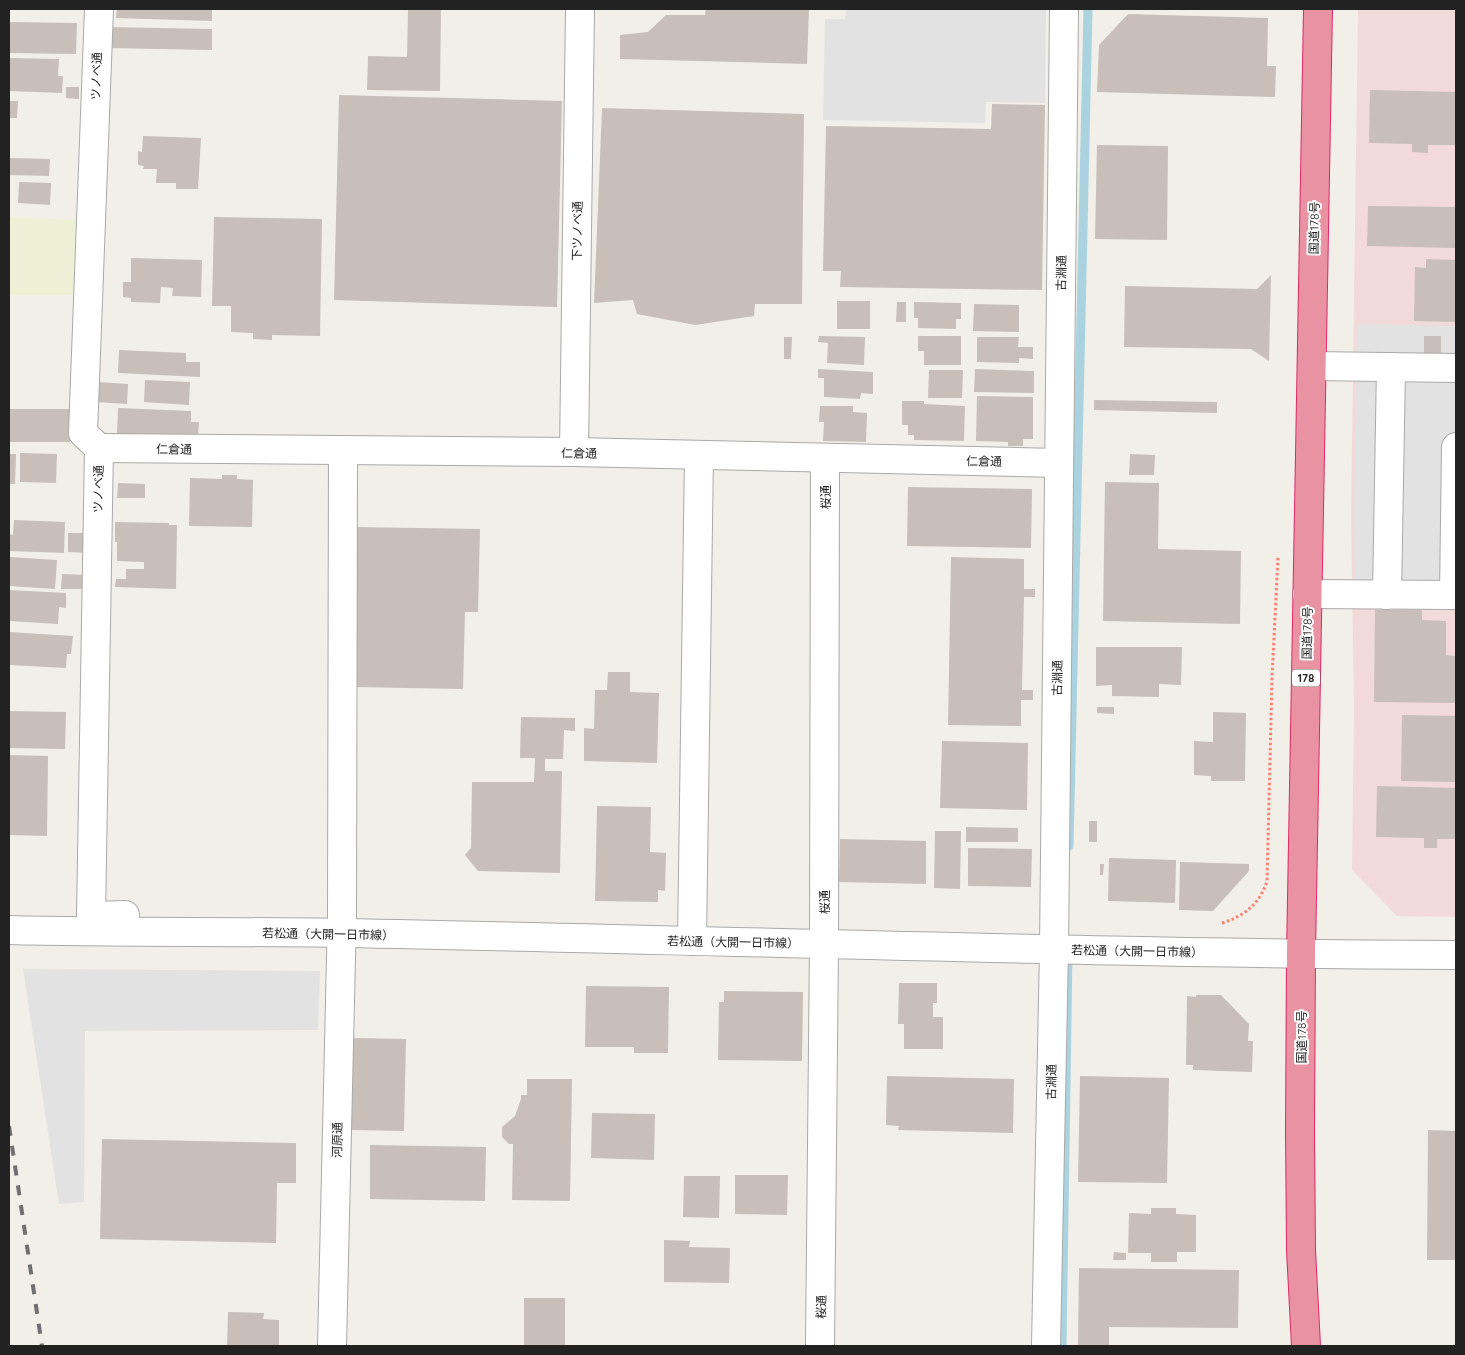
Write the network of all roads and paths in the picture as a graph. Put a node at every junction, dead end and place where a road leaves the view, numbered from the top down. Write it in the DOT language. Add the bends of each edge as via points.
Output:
graph roads {
  1 [pos="98,9"];
  2 [pos="580,9"];
  3 [pos="1064,9"];
  4 [pos="1318,9"];
  5 [pos="1312,366"];
  6 [pos="1392,367"];
  7 [pos="1456,368"];
  8 [pos="1456,447"];
  9 [pos="99,448"];
  10 [pos="343,451"];
  11 [pos="574,452"];
  12 [pos="1456,452"];
  13 [pos="699,455"];
  14 [pos="825,458"];
  15 [pos="1059,463"];
  16 [pos="1278,549"];
  17 [pos="1307,594"];
  18 [pos="1387,595"];
  19 [pos="1455,595"];
  20 [pos="342,924"];
  21 [pos="1215,924"];
  22 [pos="9,930"];
  23 [pos="692,941"];
  24 [pos="824,944"];
  25 [pos="1054,949"];
  26 [pos="1301,954"];
  27 [pos="1456,955"];
  28 [pos="332,1346"];
  29 [pos="820,1346"];
  30 [pos="1046,1346"];
  31 [pos="1306,1346"];
  1 -- 9 [label="street, ツノベ通" via="83,433"];
  2 -- 11 [label="street, 下ツノベ通"];
  3 -- 15 [label="street, 古淵通"];
  4 -- 5 [label="highway, 国道178号 / 178"];
  5 -- 6 [label="street"];
  5 -- 17 [label="highway, 国道178号 / 178"];
  6 -- 7 [label="street"];
  6 -- 18 [label="street"];
  8 -- 12 [label="street"];
  9 -- 10 [label="street, 仁倉通"];
  9 -- 20 [label="street, ツノベ通" via="90,916"];
  10 -- 11 [label="street, 仁倉通"];
  10 -- 20 [label="street, 河原通"];
  11 -- 13 [label="street, 仁倉通"];
  12 -- 19 [label="street"];
  13 -- 14 [label="street, 仁倉通"];
  13 -- 23 [label="street"];
  14 -- 15 [label="street, 仁倉通"];
  14 -- 24 [label="street, 桜通"];
  15 -- 25 [label="street, 古淵通"];
  16 -- 21 [label="path" via="1267,881 1254,905 1238,917"];
  17 -- 18 [label="street"];
  17 -- 26 [label="highway, 国道178号 / 178"];
  18 -- 19 [label="street"];
  20 -- 22 [label="street, 若松通（大開一日市線）"];
  20 -- 23 [label="street, 若松通（大開一日市線）"];
  20 -- 28 [label="street, 河原通"];
  23 -- 24 [label="street, 若松通（大開一日市線）"];
  24 -- 25 [label="street, 若松通（大開一日市線）"];
  24 -- 29 [label="street, 桜通"];
  25 -- 26 [label="street, 若松通（大開一日市線）"];
  25 -- 30 [label="street, 古淵通"];
  26 -- 27 [label="street, 若松通（大開一日市線）"];
  26 -- 31 [label="highway, 国道178号 / 178" via="1300,1132"];
}
